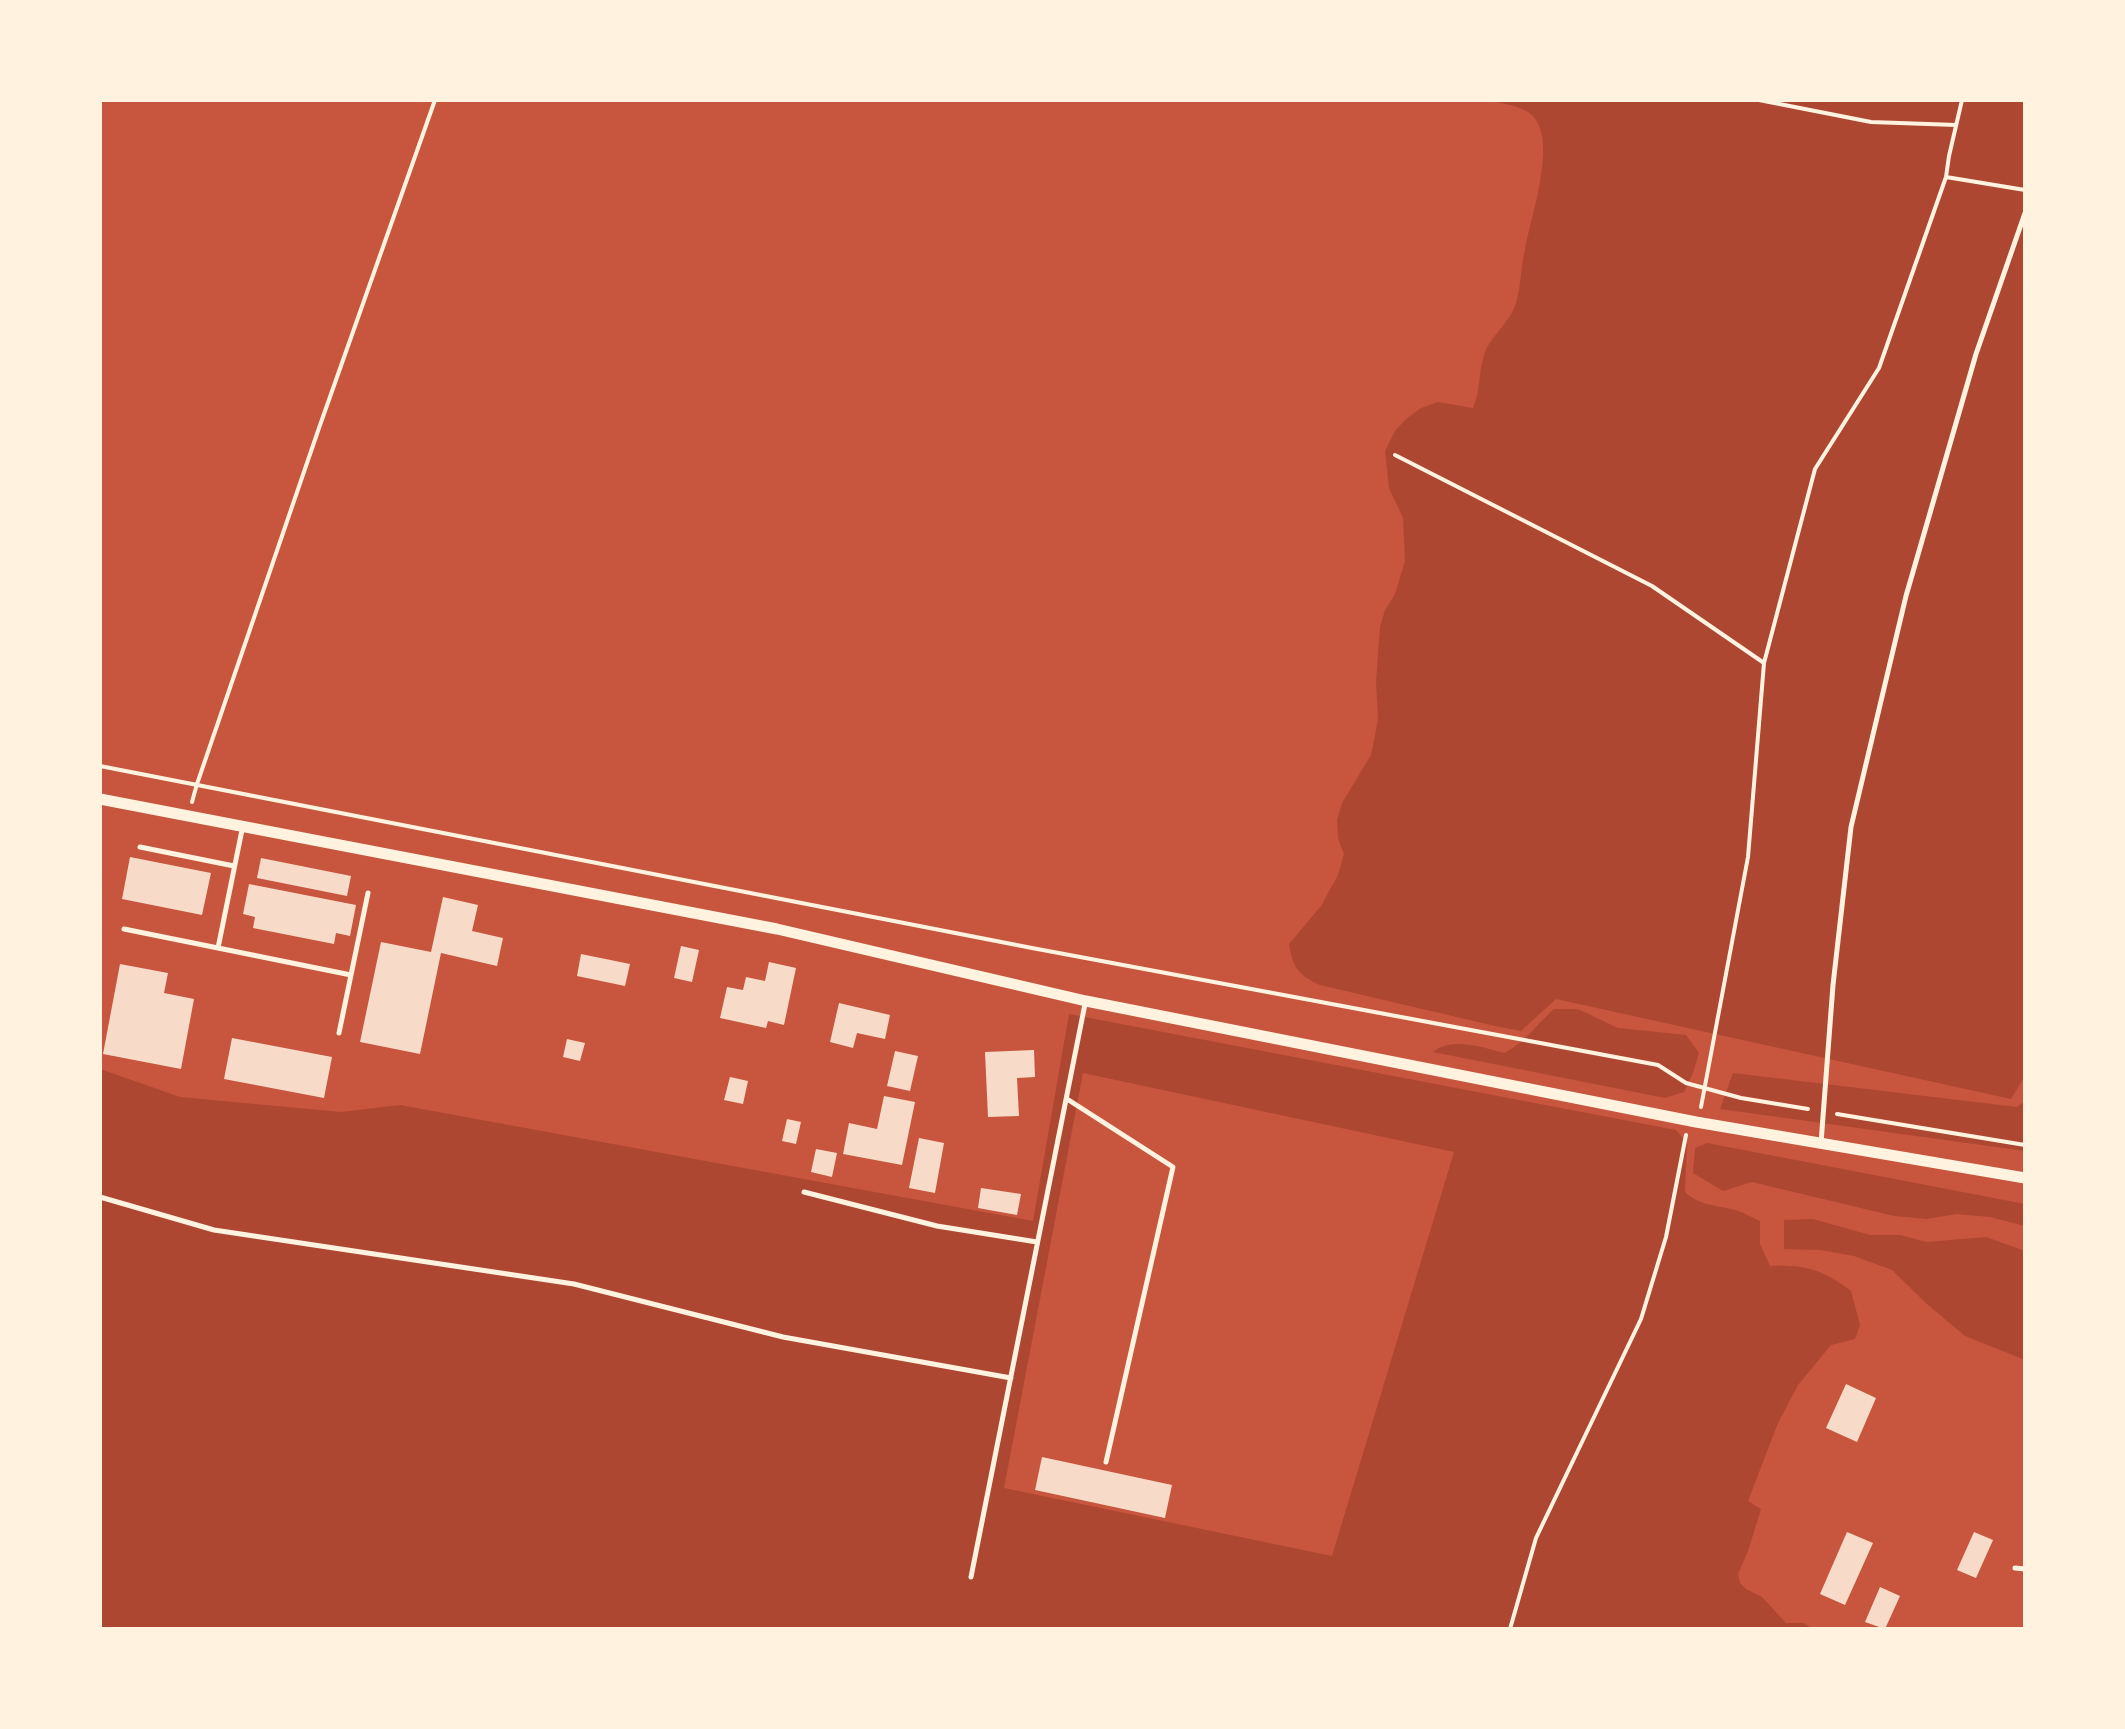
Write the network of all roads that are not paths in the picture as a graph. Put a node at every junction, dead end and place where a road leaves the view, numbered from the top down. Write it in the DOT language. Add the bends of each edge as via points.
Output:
graph roads {
  1 [pos="2025,213"];
  2 [pos="100,799"];
  3 [pos="242,827"];
  4 [pos="140,847"];
  5 [pos="234,866"];
  6 [pos="368,893"];
  7 [pos="124,928"];
  8 [pos="218,948"];
  9 [pos="352,974"];
  10 [pos="1086,1001"];
  11 [pos="339,1033"];
  12 [pos="1067,1099"];
  13 [pos="1821,1143"];
  14 [pos="2025,1178"];
  15 [pos="804,1192"];
  16 [pos="100,1197"];
  17 [pos="1037,1242"];
  18 [pos="1011,1378"];
  19 [pos="1106,1462"];
  20 [pos="2015,1568"];
  21 [pos="2025,1569"];
  22 [pos="971,1577"];
  1 -- 13 [label="lane" via="1906,596 1851,826"];
  2 -- 3 [label="street"];
  3 -- 5 [label="lane"];
  3 -- 10 [label="street" via="778,930"];
  4 -- 5 [label="lane"];
  5 -- 8 [label="lane"];
  6 -- 9 [label="lane"];
  7 -- 8 [label="lane"];
  8 -- 9 [label="lane"];
  9 -- 11 [label="lane"];
  10 -- 12 [label="lane"];
  10 -- 13 [label="street"];
  12 -- 17 [label="lane"];
  12 -- 19 [label="lane" via="1174,1167"];
  13 -- 14 [label="street"];
  15 -- 17 [label="lane" via="937,1226"];
  16 -- 18 [label="lane" via="214,1230 574,1284 783,1337"];
  17 -- 18 [label="lane"];
  18 -- 22 [label="lane"];
  20 -- 21 [label="lane"];
}
